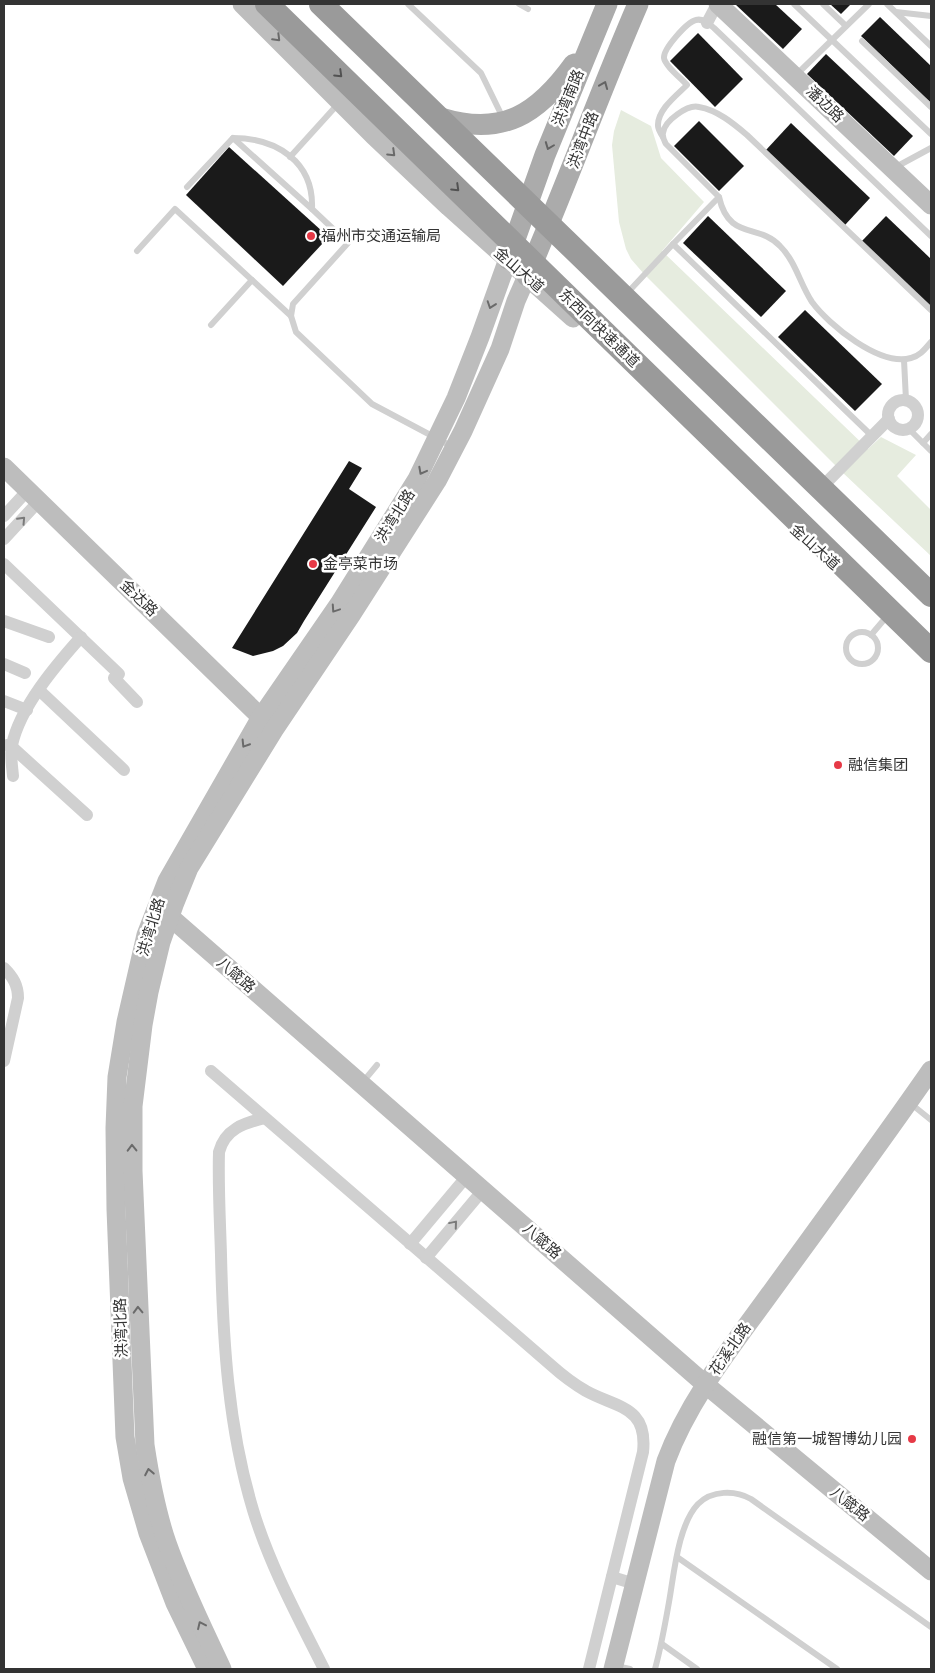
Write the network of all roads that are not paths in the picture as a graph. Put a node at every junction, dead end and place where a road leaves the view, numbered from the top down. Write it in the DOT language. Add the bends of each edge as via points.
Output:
graph roads {
  1 [pos="242,4"];
  2 [pos="267,4"];
  3 [pos="322,4"];
  4 [pos="408,4"];
  5 [pos="518,4"];
  6 [pos="607,4"];
  7 [pos="638,4"];
  8 [pos="718,4"];
  9 [pos="794,4"];
  10 [pos="823,4"];
  11 [pos="869,4"];
  12 [pos="888,4"];
  13 [pos="528,9"];
  14 [pos="896,12"];
  15 [pos="931,16"];
  16 [pos="707,23"];
  17 [pos="846,26"];
  18 [pos="593,37"];
  19 [pos="832,40"];
  20 [pos="862,41"];
  21 [pos="931,46"];
  22 [pos="796,76"];
  23 [pos="340,102"];
  24 [pos="931,107"];
  25 [pos="441,118"];
  26 [pos="505,122"];
  27 [pos="930,129"];
  28 [pos="233,138"];
  29 [pos="663,138"];
  30 [pos="931,148"];
  31 [pos="290,157"];
  32 [pos="893,169"];
  33 [pos="187,187"];
  34 [pos="531,194"];
  35 [pos="719,196"];
  36 [pos="931,205"];
  37 [pos="312,209"];
  38 [pos="553,215"];
  39 [pos="931,236"];
  40 [pos="673,244"];
  41 [pos="137,250"];
  42 [pos="508,259"];
  43 [pos="527,276"];
  44 [pos="252,280"];
  45 [pos="631,288"];
  46 [pos="931,310"];
  47 [pos="291,316"];
  48 [pos="211,325"];
  49 [pos="931,342"];
  50 [pos="904,360"];
  51 [pos="906,400"];
  52 [pos="889,419"];
  53 [pos="909,429"];
  54 [pos="931,434"];
  55 [pos="872,436"];
  56 [pos="438,439"];
  57 [pos="923,443"];
  58 [pos="454,448"];
  59 [pos="931,451"];
  60 [pos="4,467"];
  61 [pos="819,490"];
  62 [pos="34,496"];
  63 [pos="4,516"];
  64 [pos="4,539"];
  65 [pos="4,564"];
  66 [pos="931,597"];
  67 [pos="889,614"];
  68 [pos="4,620"];
  69 [pos="870,634"];
  70 [pos="49,637"];
  71 [pos="81,637"];
  72 [pos="931,652"];
  73 [pos="931,656"];
  74 [pos="4,664"];
  75 [pos="25,673"];
  76 [pos="39,690"];
  77 [pos="4,701"];
  78 [pos="137,702"];
  79 [pos="27,710"];
  80 [pos="268,724"];
  81 [pos="8,745"];
  82 [pos="124,770"];
  83 [pos="13,776"];
  84 [pos="87,815"];
  85 [pos="163,911"];
  86 [pos="4,968"];
  87 [pos="4,1062"];
  88 [pos="377,1065"];
  89 [pos="211,1070"];
  90 [pos="931,1070"];
  91 [pos="361,1084"];
  92 [pos="908,1102"];
  93 [pos="265,1118"];
  94 [pos="931,1120"];
  95 [pos="467,1176"];
  96 [pos="483,1190"];
  97 [pos="410,1244"];
  98 [pos="426,1258"];
  99 [pos="706,1385"];
  100 [pos="677,1557"];
  101 [pos="931,1571"];
  102 [pos="612,1578"];
  103 [pos="635,1584"];
  104 [pos="606,1599"];
  105 [pos="630,1604"];
  106 [pos="931,1627"];
  107 [pos="662,1644"];
  108 [pos="619,1668"];
  109 [pos="207,1669"];
  110 [pos="222,1669"];
  111 [pos="324,1669"];
  112 [pos="589,1669"];
  113 [pos="655,1669"];
  114 [pos="697,1669"];
  115 [pos="837,1669"];
  1 -- 23 [label="main road, 金山大道, one-way"];
  2 -- 72 [label="highway, 东西向快速通道, one-way, bridge"];
  3 -- 25 [label="main road"];
  3 -- 66 [label="highway, bridge"];
  4 -- 26 [label="lane" via="481,73"];
  5 -- 13 [label="lane"];
  6 -- 18 [label="main road, 洪湾南路"];
  38 -- 7 [label="main road, 洪湾中路, one-way"];
  8 -- 16 [label="street"];
  8 -- 22 [label="main road, 潘边路"];
  9 -- 19 [label="lane"];
  10 -- 17 [label="lane"];
  11 -- 17 [label="lane"];
  12 -- 14 [label="lane"];
  14 -- 15 [label="lane"];
  14 -- 21 [label="lane"];
  16 -- 29 [label="lane" via="695,20 665,51 666,63 687,85 659,118 658,127"];
  16 -- 39 [label="lane"];
  17 -- 19 [label="lane"];
  18 -- 26 [label="main road" via="560,83 542,101"];
  18 -- 34 [label="main road, 洪湾南路, one-way"];
  19 -- 22 [label="lane"];
  19 -- 27 [label="lane"];
  20 -- 24 [label="lane"];
  22 -- 32 [label="main road, 潘边路"];
  23 -- 31 [label="lane"];
  23 -- 42 [label="main road, 金山大道, one-way"];
  25 -- 26 [label="main road" via="461,124"];
  25 -- 34 [label="main road" via="496,161"];
  28 -- 31 [label="lane" via="270,144"];
  28 -- 33 [label="lane"];
  28 -- 37 [label="lane"];
  29 -- 35 [label="lane"];
  29 -- 46 [label="lane" via="665,127 689,107 704,108 721,116 747,135"];
  30 -- 32 [label="lane"];
  31 -- 37 [label="lane" via="309,182"];
  32 -- 36 [label="main road, 潘边路"];
  34 -- 38 [label="main road"];
  34 -- 42 [label="main road, 洪湾南路"];
  35 -- 40 [label="lane"];
  35 -- 50 [label="lane" via="723,210 735,224 779,244 814,303 829,320 862,347"];
  37 -- 47 [label="lane" via="348,243 296,299"];
  38 -- 43 [label="main road, 洪湾中路"];
  38 -- 45 [label="main road"];
  40 -- 45 [label="lane"];
  40 -- 55 [label="lane"];
  41 -- 44 [label="lane" via="176,209"];
  42 -- 43 [label="main road, 金山大道"];
  42 -- 56 [label="main road, 洪湾北路, one-way" via="470,366"];
  43 -- 58 [label="main road, 洪湾北路" via="500,349"];
  43 -- 67 [label="main road, 金山大道" via="734,473"];
  44 -- 47 [label="lane"];
  44 -- 48 [label="lane"];
  45 -- 61 [label="main road" via="685,342 780,452"];
  47 -- 56 [label="lane" via="301,338 367,401"];
  49 -- 50 [label="lane" via="920,354"];
  50 -- 51 [label="lane"];
  51 -- 52 [label="street" via="892,404"];
  51 -- 53 [label="street" via="916,405 919,415 915,425"];
  52 -- 53 [label="street" via="892,426"];
  52 -- 55 [label="street"];
  53 -- 57 [label="lane"];
  54 -- 57 [label="lane"];
  55 -- 61 [label="street"];
  56 -- 58 [label="lane"];
  56 -- 80 [label="main road, 洪湾北路, one-way" via="401,508"];
  57 -- 59 [label="lane"];
  58 -- 80 [label="main road, 洪湾北路" via="406,531"];
  60 -- 62 [label="main road, 金达路"];
  61 -- 66 [label="main road"];
  62 -- 63 [label="street"];
  64 -- 62 [label="street, one-way"];
  62 -- 80 [label="main road, 金达路"];
  65 -- 71 [label="street"];
  67 -- 69 [label="lane"];
  67 -- 73 [label="main road, 金山大道"];
  68 -- 70 [label="street"];
  69 -- 69 [label="lane" via="856,633 848,639 846,653 853,662 864,664 874,659 878,649 875,638"];
  71 -- 76 [label="street"];
  71 -- 78 [label="street" via="118,674 114,678"];
  74 -- 75 [label="street"];
  76 -- 79 [label="street"];
  76 -- 82 [label="street"];
  77 -- 79 [label="street"];
  79 -- 81 [label="street"];
  80 -- 85 [label="main road, 洪湾北路" via="178,860"];
  81 -- 83 [label="street"];
  81 -- 84 [label="street"];
  85 -- 91 [label="main road, 八箴路"];
  85 -- 109 [label="main road, 洪湾北路" via="146,935 117,1077 116,1209 125,1437 132,1478 148,1533 175,1603"];
  110 -- 85 [label="main road, 洪湾北路, one-way" via="166,1540 148,1468 143,1421 132,1171 133,1106 139,1050 161,942"];
  86 -- 87 [label="street" via="16,983 18,998"];
  88 -- 91 [label="lane"];
  89 -- 93 [label="street"];
  90 -- 92 [label="main road, 花溪北路"];
  91 -- 95 [label="main road, 八箴路"];
  92 -- 94 [label="lane"];
  92 -- 99 [label="main road, 花溪北路"];
  93 -- 97 [label="street"];
  93 -- 111 [label="street" via="244,1123 230,1132 219,1152 226,1369 240,1464 253,1511 282,1586"];
  95 -- 96 [label="main road, 八箴路"];
  95 -- 97 [label="street"];
  98 -- 96 [label="street, one-way"];
  96 -- 99 [label="main road, 八箴路"];
  97 -- 98 [label="street"];
  98 -- 102 [label="street" via="562,1375 585,1390 625,1407 640,1424 644,1437 643,1452"];
  99 -- 101 [label="main road, 八箴路"];
  99 -- 103 [label="main road, 花溪北路" via="677,1433 669,1454"];
  100 -- 106 [label="lane" via="688,1521 698,1504 705,1498 724,1492 742,1494"];
  100 -- 107 [label="lane"];
  100 -- 115 [label="lane"];
  102 -- 103 [label="street"];
  102 -- 104 [label="street"];
  103 -- 105 [label="main road, 花溪北路"];
  104 -- 105 [label="street"];
  104 -- 112 [label="street"];
  105 -- 108 [label="main road, 花溪北路"];
  107 -- 113 [label="lane"];
  107 -- 114 [label="lane"];
}
